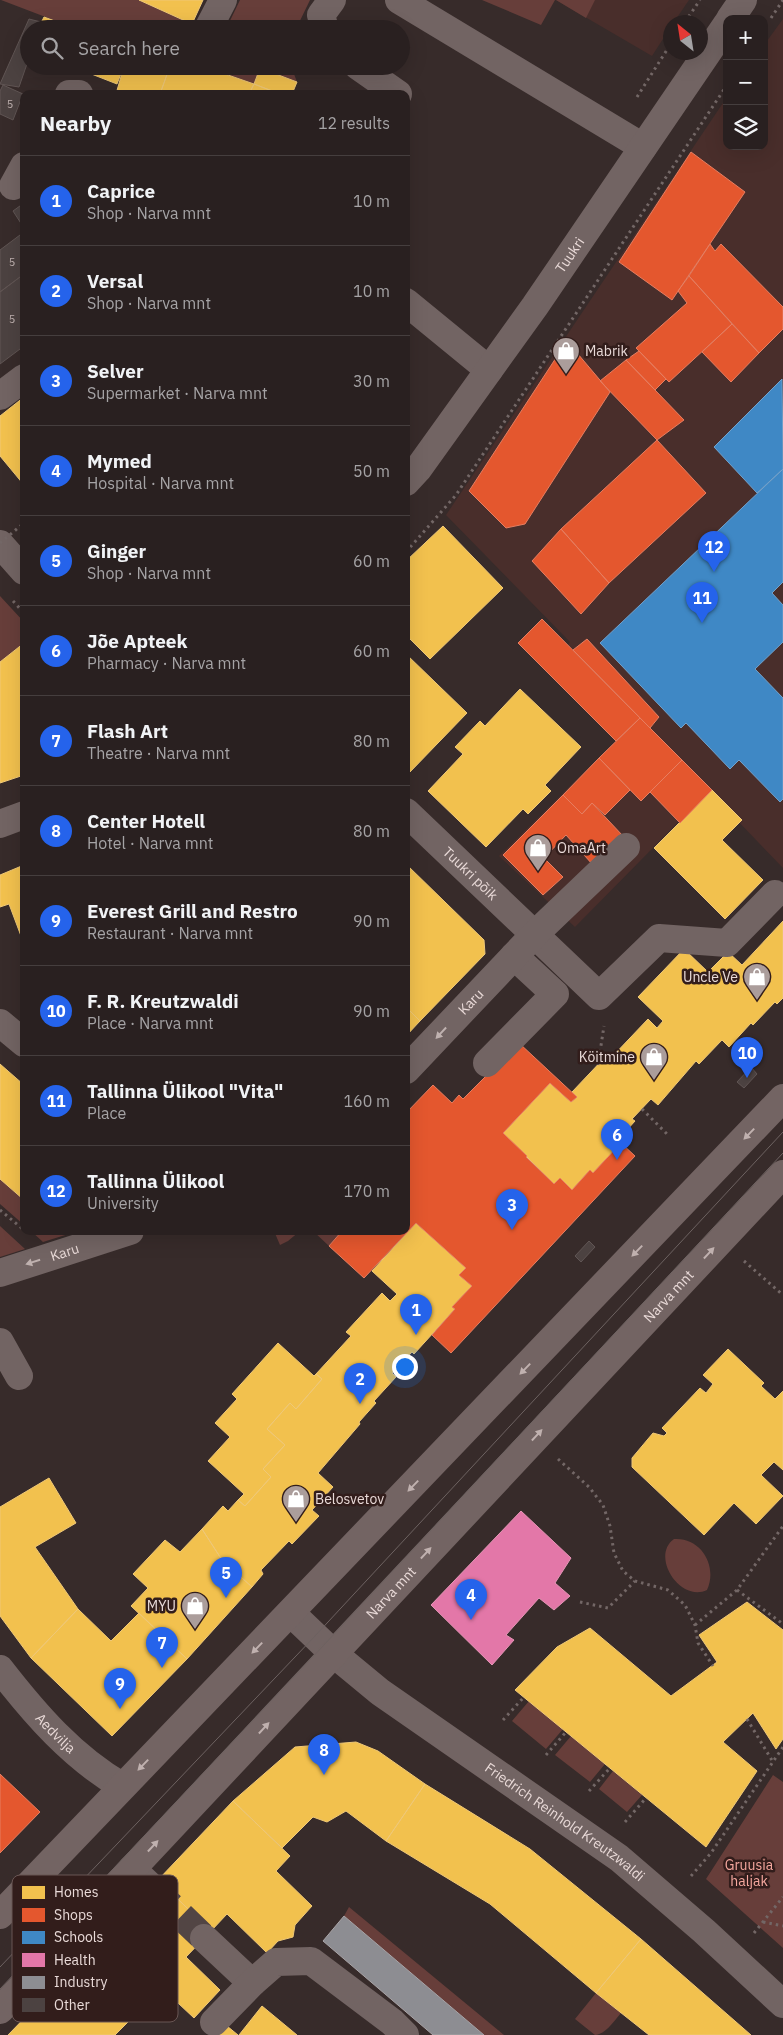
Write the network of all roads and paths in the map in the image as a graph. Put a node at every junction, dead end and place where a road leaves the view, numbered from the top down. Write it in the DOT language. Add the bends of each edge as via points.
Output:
graph roads {
  1 [pos="223,0"];
  2 [pos="332,0"];
  3 [pos="399,0"];
  4 [pos="700,0"];
  5 [pos="743,0"];
  6 [pos="783,0"];
  7 [pos="690,15"];
  8 [pos="733,15"];
  9 [pos="213,20"];
  10 [pos="322,20"];
  11 [pos="769,21"];
  12 [pos="723,30"];
  13 [pos="371,75"];
  14 [pos="392,90"];
  15 [pos="723,91"];
  16 [pos="643,147"];
  17 [pos="410,305"];
  18 [pos="489,370"];
  19 [pos="20,381"];
  20 [pos="0,396"];
  21 [pos="410,478"];
  22 [pos="20,526"];
  23 [pos="0,543"];
  24 [pos="410,547"];
  25 [pos="20,566"];
  26 [pos="20,816"];
  27 [pos="410,816"];
  28 [pos="0,824"];
  29 [pos="626,847"];
  30 [pos="775,894"];
  31 [pos="535,934"];
  32 [pos="514,956"];
  33 [pos="599,996"];
  34 [pos="0,1023"];
  35 [pos="20,1040"];
  36 [pos="487,1063"];
  37 [pos="598,1065"];
  38 [pos="410,1066"];
  39 [pos="783,1098"];
  40 [pos="642,1109"];
  41 [pos="669,1136"];
  42 [pos="783,1174"];
  43 [pos="0,1210"];
  44 [pos="20,1227"];
  45 [pos="118,1235"];
  46 [pos="743,1260"];
  47 [pos="0,1273"];
  48 [pos="783,1296"];
  49 [pos="0,1342"];
  50 [pos="19,1376"];
  51 [pos="557,1457"];
  52 [pos="783,1526"];
  53 [pos="635,1581"];
  54 [pos="736,1590"];
  55 [pos="580,1602"];
  56 [pos="291,1614"];
  57 [pos="783,1624"];
  58 [pos="695,1625"];
  59 [pos="334,1654"];
  60 [pos="713,1666"];
  61 [pos="0,1669"];
  62 [pos="524,1697"];
  63 [pos="747,1719"];
  64 [pos="503,1720"];
  65 [pos="566,1732"];
  66 [pos="783,1747"];
  67 [pos="546,1755"];
  68 [pos="773,1762"];
  69 [pos="610,1768"];
  70 [pos="122,1786"];
  71 [pos="589,1791"];
  72 [pos="646,1798"];
  73 [pos="625,1822"];
  74 [pos="38,1875"];
  75 [pos="145,1875"];
  76 [pos="691,1876"];
  77 [pos="783,1897"];
  78 [pos="12,1902"];
  79 [pos="0,1915"];
  80 [pos="763,1922"];
  81 [pos="783,1926"];
  82 [pos="754,1933"];
  83 [pos="204,1938"];
  84 [pos="252,1983"];
  85 [pos="12,1999"];
  86 [pos="783,2004"];
  87 [pos="0,2010"];
  88 [pos="214,2022"];
  89 [pos="405,2035"];
  1 -- 9 [label="street"];
  2 -- 10 [label="street" via="321,15"];
  3 -- 16 [label="street"];
  4 -- 7 [label="path"];
  5 -- 8 [label="street"];
  6 -- 11 [label="path"];
  12 -- 16 [label="street, Tuukri"];
  13 -- 14 [label="street"];
  15 -- 24 [label="path" via="456,495"];
  16 -- 18 [label="street, Tuukri"];
  17 -- 18 [label="street"];
  18 -- 21 [label="street, Tuukri"];
  19 -- 20 [label="street"];
  22 -- 23 [label="path, bridge"];
  23 -- 25 [label="street"];
  26 -- 28 [label="street"];
  27 -- 31 [label="street, Tuukri põik"];
  29 -- 31 [label="street, Karu"];
  30 -- 33 [label="street" via="727,943 658,938"];
  31 -- 32 [label="street, Karu"];
  31 -- 33 [label="street, Tuukri põik"];
  32 -- 36 [label="street" via="555,994"];
  32 -- 38 [label="street, Karu, one-way"];
  33 -- 37 [label="path" via="605,1017"];
  34 -- 35 [label="street"];
  39 -- 56 [label="main road, one-way"];
  40 -- 41 [label="path"];
  59 -- 42 [label="main road, Narva mnt, one-way"];
  43 -- 44 [label="path"];
  45 -- 47 [label="street, Karu, one-way"];
  46 -- 48 [label="path"];
  49 -- 50 [label="street"];
  51 -- 53 [label="path" via="604,1506 614,1553 623,1571"];
  52 -- 54 [label="path"];
  53 -- 55 [label="path" via="608,1608"];
  53 -- 58 [label="path" via="668,1590 684,1605"];
  54 -- 57 [label="path"];
  54 -- 58 [label="path"];
  56 -- 59 [label="street, Friedrich Reinhold Kreutzwaldi"];
  56 -- 70 [label="main road, one-way"];
  58 -- 60 [label="path" via="698,1643"];
  75 -- 59 [label="main road, Narva mnt, one-way"];
  59 -- 86 [label="street, Friedrich Reinhold Kreutzwaldi" via="432,1730 619,1858"];
  61 -- 70 [label="street, Aedvilja" via="49,1728 98,1771"];
  62 -- 64 [label="path"];
  63 -- 68 [label="path"];
  65 -- 67 [label="path"];
  66 -- 68 [label="path"];
  68 -- 76 [label="path" via="712,1853"];
  69 -- 71 [label="path"];
  70 -- 74 [label="main road"];
  72 -- 73 [label="path"];
  77 -- 80 [label="path"];
  78 -- 79 [label="main road"];
  80 -- 81 [label="path"];
  80 -- 82 [label="path"];
  83 -- 84 [label="street"];
  84 -- 88 [label="street"];
  84 -- 89 [label="street" via="276,1962 311,1961"];
  87 -- 85 [label="main road, Narva mnt, one-way"];
}
